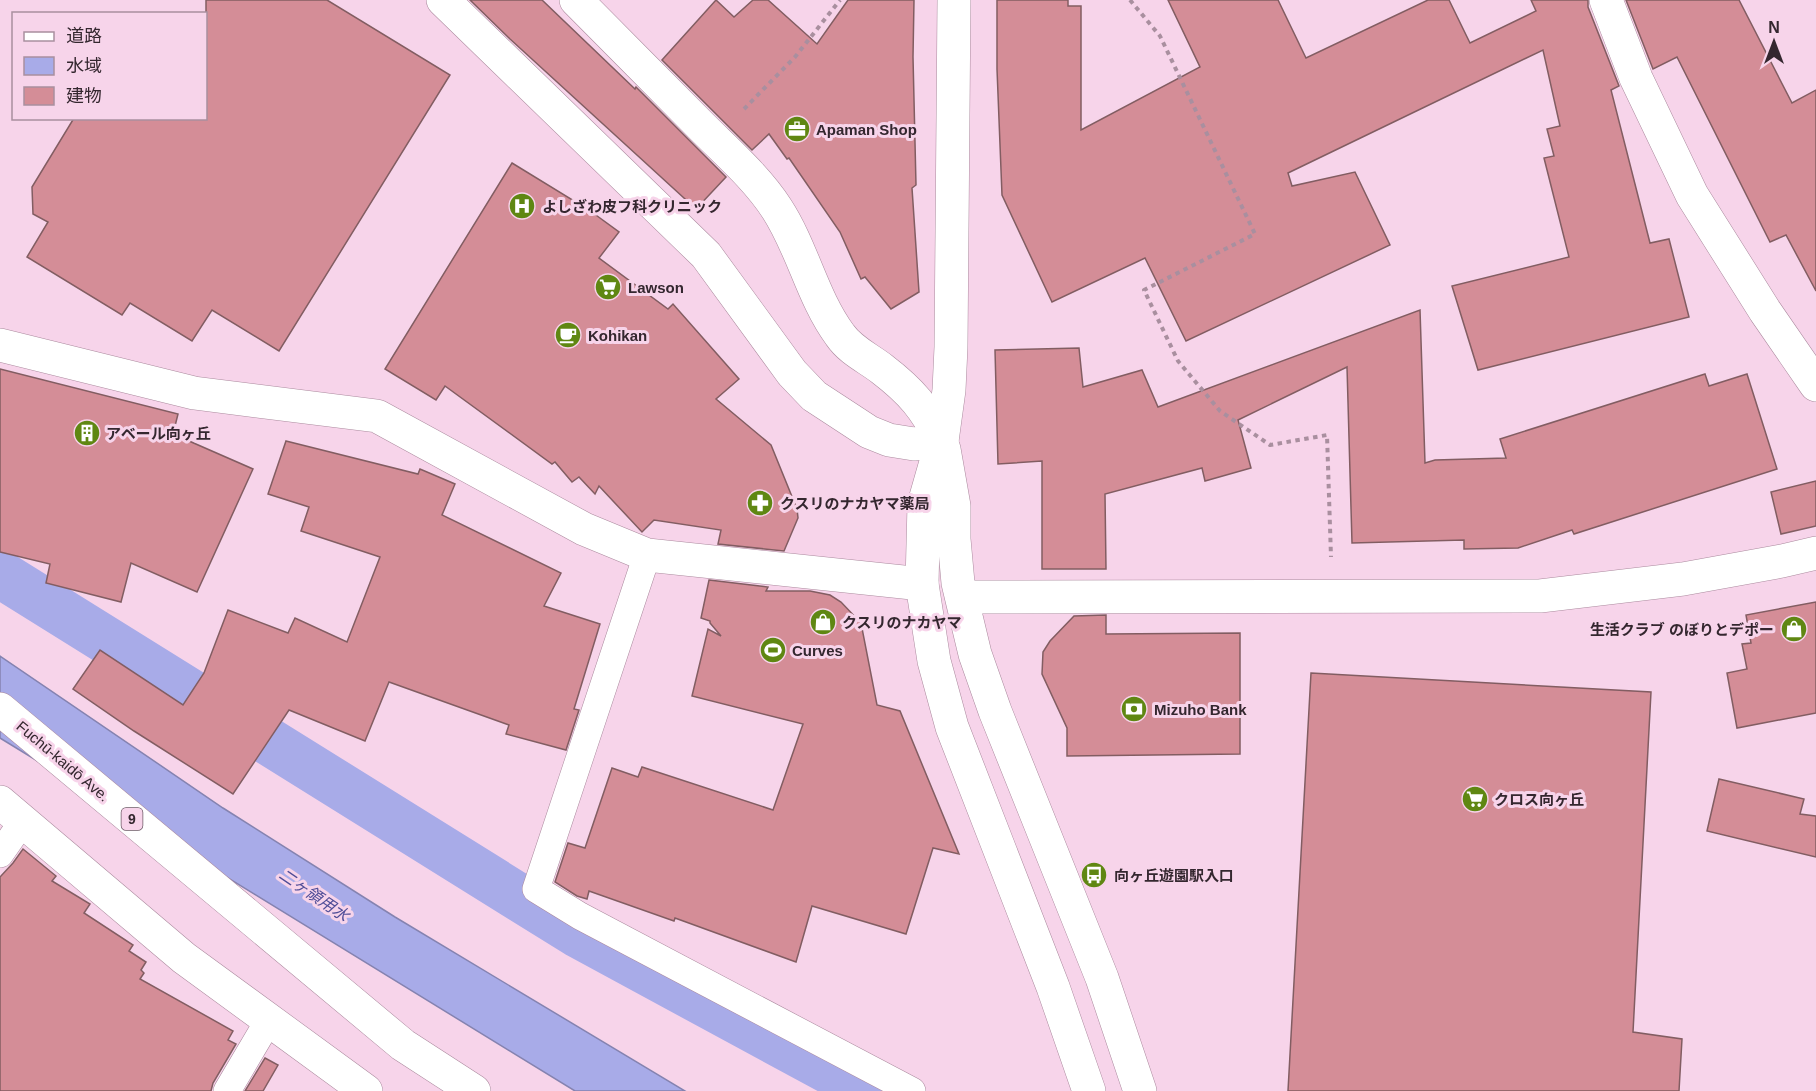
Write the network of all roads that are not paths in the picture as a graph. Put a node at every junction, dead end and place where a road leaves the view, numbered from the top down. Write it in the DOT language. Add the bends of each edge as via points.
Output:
graph roads {
  1 [pos="443,0"];
  2 [pos="576,0"];
  3 [pos="954,0"];
  4 [pos="1606,0"];
  5 [pos="0,345"];
  6 [pos="1816,385"];
  7 [pos="942,441"];
  8 [pos="1816,553"];
  9 [pos="647,555"];
  10 [pos="922,584"];
  11 [pos="962,597"];
  12 [pos="0,709"];
  13 [pos="11,812"];
  14 [pos="0,854"];
  15 [pos="269,1020"];
  16 [pos="226,1091"];
  17 [pos="366,1091"];
  18 [pos="474,1091"];
  19 [pos="912,1091"];
  20 [pos="1089,1091"];
  21 [pos="1140,1091"];
  1 -- 7 [label="street" via="706,255 792,373 814,396 869,432 889,440 914,444"];
  2 -- 7 [label="street" via="749,174 777,210 816,296 841,336 911,393"];
  3 -- 7 [label="street" via="951,347"];
  4 -- 6 [label="street" via="1636,78 1692,195"];
  5 -- 9 [label="street" via="194,393 377,416 584,529"];
  7 -- 10 [label="street" via="924,504"];
  7 -- 11 [label="street" via="954,506"];
  8 -- 11 [label="street" via="1683,579 1540,596"];
  9 -- 10 [label="street"];
  9 -- 19 [label="lane" via="536,889 591,922"];
  10 -- 20 [label="street" via="934,661 952,727"];
  11 -- 21 [label="street" via="975,654 995,711 1102,978"];
  12 -- 18 [label="street, Fuchū-kaidō Ave. / 9" via="403,1045"];
  13 -- 14 [label="lane"];
  13 -- 15 [label="street" via="184,958"];
  15 -- 16 [label="lane"];
  15 -- 17 [label="street"];
}
